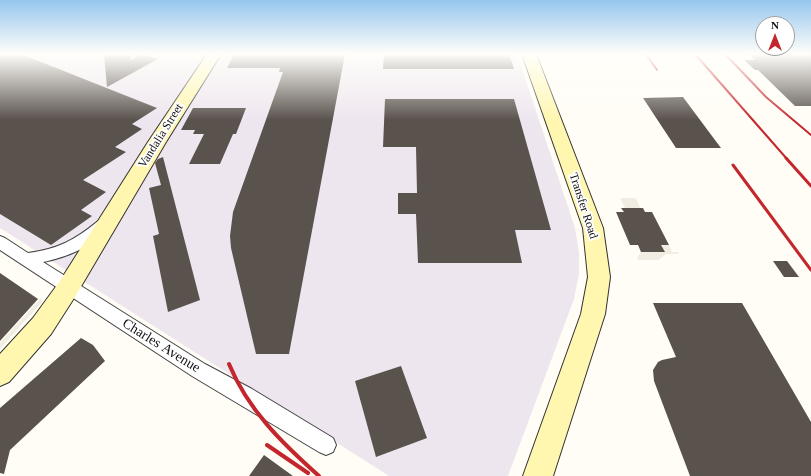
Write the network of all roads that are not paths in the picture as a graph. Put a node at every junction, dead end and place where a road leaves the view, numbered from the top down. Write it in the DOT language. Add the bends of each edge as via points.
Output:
graph roads {
  1 [pos="196,76"];
  2 [pos="537,76"];
  3 [pos="110,219"];
  4 [pos="0,242"];
  5 [pos="25,259"];
  6 [pos="68,288"];
  7 [pos="0,373"];
  8 [pos="326,445"];
  9 [pos="538,476"];
  1 -- 3 [label="main road, Vandalia Street"];
  2 -- 9 [label="main road, Transfer Road" via="593,228 599,277 592,314"];
  3 -- 5 [label="street, Vandalia Street" via="88,238 66,251"];
  3 -- 6 [label="main road, Vandalia Street"];
  4 -- 5 [label="street, Charles Avenue"];
  5 -- 6 [label="street, Charles Avenue"];
  6 -- 7 [label="main road, Vandalia Street" via="42,326"];
  6 -- 8 [label="street, Charles Avenue" via="193,367"];
}
